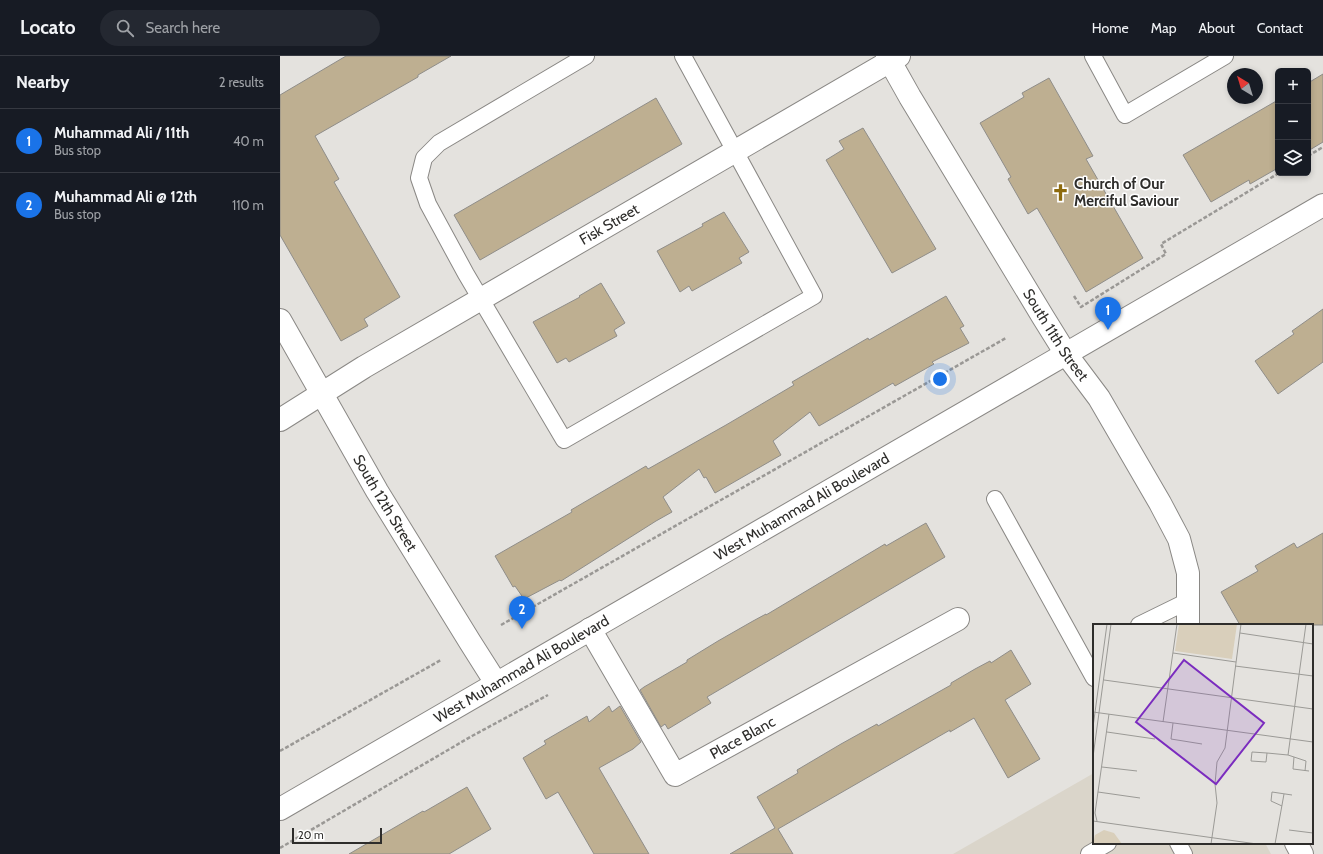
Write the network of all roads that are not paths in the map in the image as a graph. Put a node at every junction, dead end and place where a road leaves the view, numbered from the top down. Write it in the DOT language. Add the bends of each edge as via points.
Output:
graph roads {
  1 [pos="586,56"];
  2 [pos="683,56"];
  3 [pos="1093,56"];
  4 [pos="1225,56"];
  5 [pos="892,58"];
  6 [pos="736,151"];
  7 [pos="1323,205"];
  8 [pos="481,299"];
  9 [pos="280,320"];
  10 [pos="1066,354"];
  11 [pos="322,394"];
  12 [pos="280,420"];
  13 [pos="995,499"];
  14 [pos="1188,601"];
  15 [pos="958,619"];
  16 [pos="1141,624"];
  17 [pos="1188,624"];
  18 [pos="590,629"];
  19 [pos="1087,651"];
  20 [pos="1093,674"];
  21 [pos="496,683"];
  22 [pos="280,809"];
  23 [pos="1106,844"];
  24 [pos="1179,844"];
  25 [pos="1297,844"];
  26 [pos="1089,854"];
  27 [pos="1184,854"];
  28 [pos="1302,854"];
  1 -- 8 [label="lane" via="439,143 424,158 419,178 428,204"];
  2 -- 6 [label="lane"];
  3 -- 4 [label="lane" via="1125,115"];
  5 -- 6 [label="street, Fisk Street"];
  5 -- 10 [label="street, South 11th Street" via="918,110"];
  6 -- 8 [label="street, Fisk Street"];
  6 -- 8 [label="lane" via="814,296 564,440"];
  7 -- 10 [label="street, West Muhammad Ali Boulevard"];
  8 -- 11 [label="street, Fisk Street"];
  9 -- 11 [label="street, South 12th Street"];
  10 -- 14 [label="street, South 11th Street" via="1099,398 1179,539 1188,573"];
  10 -- 18 [label="street, West Muhammad Ali Boulevard"];
  11 -- 12 [label="street, Fisk Street"];
  11 -- 21 [label="street, South 12th Street" via="377,491"];
  13 -- 19 [label="lane"];
  14 -- 16 [label="lane"];
  14 -- 17 [label="street, South 11th Street"];
  15 -- 18 [label="street, Place Blanc" via="675,775"];
  18 -- 21 [label="street, West Muhammad Ali Boulevard"];
  19 -- 20 [label="lane"];
  21 -- 22 [label="street, West Muhammad Ali Boulevard"];
  23 -- 26 [label="lane"];
  24 -- 27 [label="lane"];
  25 -- 28 [label="street"];
}
